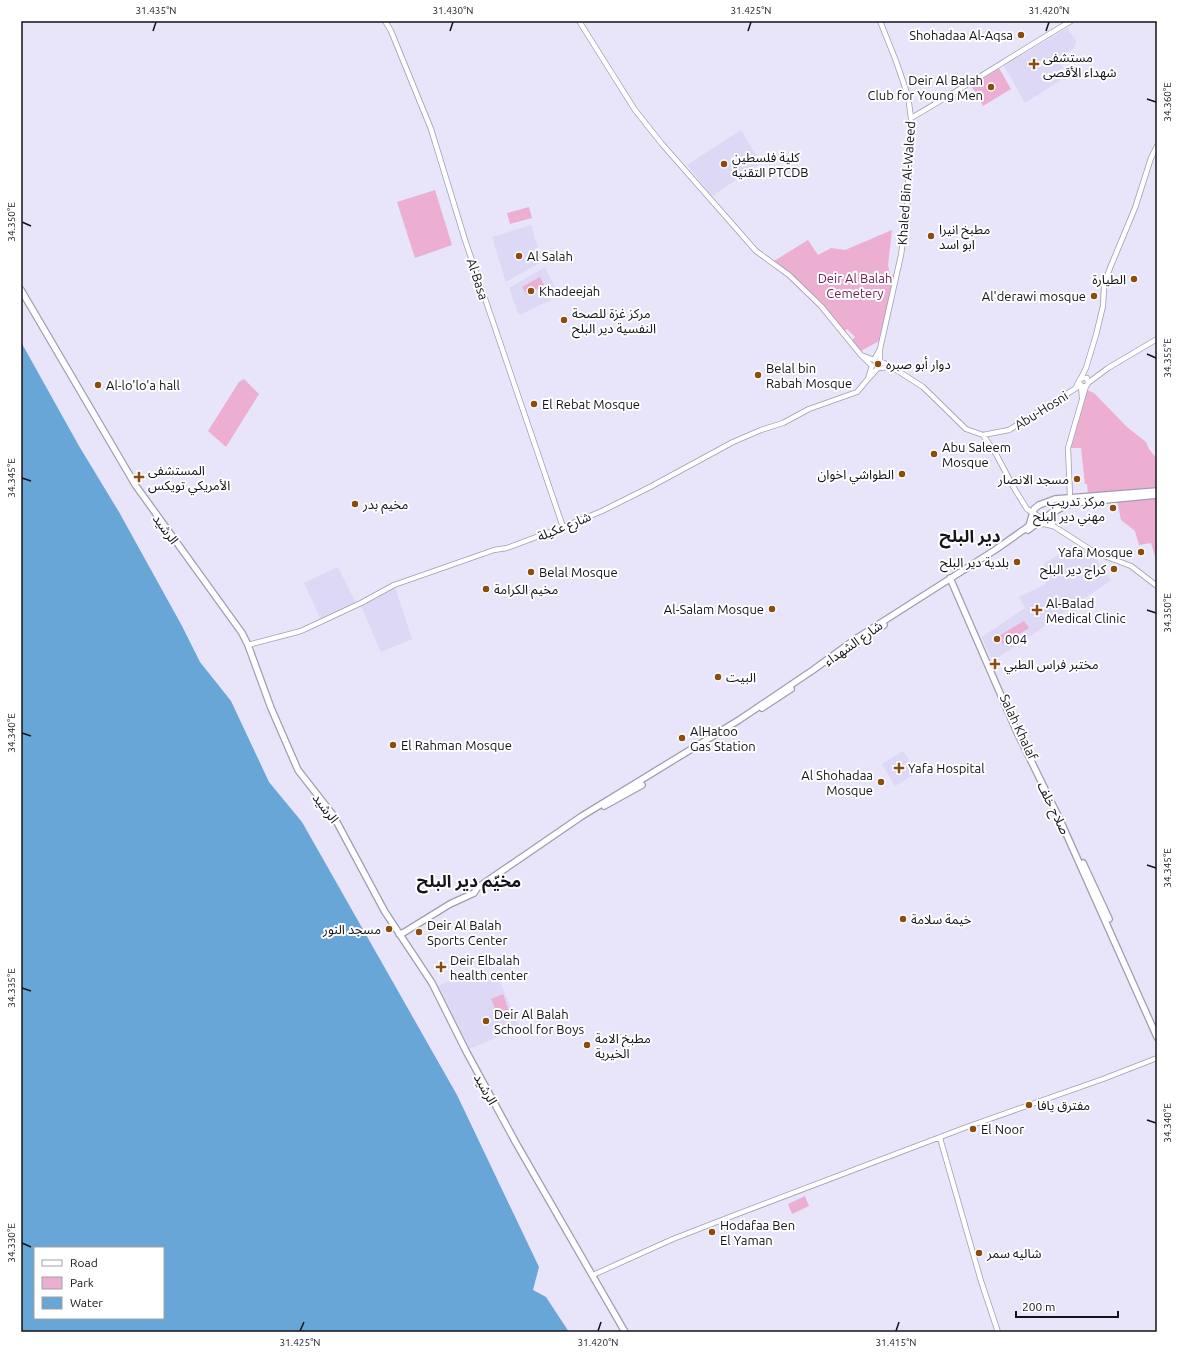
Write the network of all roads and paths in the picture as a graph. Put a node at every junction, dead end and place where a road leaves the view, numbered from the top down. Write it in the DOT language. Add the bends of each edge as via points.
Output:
graph roads {
  1 [pos="385,21"];
  2 [pos="579,21"];
  3 [pos="880,21"];
  4 [pos="1071,21"];
  5 [pos="911,118"];
  6 [pos="1157,146"];
  7 [pos="21,290"];
  8 [pos="1157,340"];
  9 [pos="880,349"];
  10 [pos="861,355"];
  11 [pos="874,360"];
  12 [pos="880,361"];
  13 [pos="872,366"];
  14 [pos="889,367"];
  15 [pos="878,368"];
  16 [pos="868,379"];
  17 [pos="1084,382"];
  18 [pos="983,434"];
  19 [pos="1157,491"];
  20 [pos="1157,495"];
  21 [pos="1070,497"];
  22 [pos="1068,505"];
  23 [pos="1054,511"];
  24 [pos="1032,512"];
  25 [pos="1042,519"];
  26 [pos="1053,526"];
  27 [pos="563,527"];
  28 [pos="1033,527"];
  29 [pos="952,579"];
  30 [pos="1157,586"];
  31 [pos="248,645"];
  32 [pos="399,934"];
  33 [pos="1157,1029"];
  34 [pos="1157,1037"];
  35 [pos="1157,1058"];
  36 [pos="940,1138"];
  37 [pos="593,1275"];
  38 [pos="625,1332"];
  39 [pos="998,1332"];
  1 -- 27 [label="street, Al-Basa" via="431,129 465,240"];
  2 -- 10 [label="street" via="635,110 662,144 756,251 789,275 821,306"];
  3 -- 5 [label="street, Khaled Bin Al-Waleed" via="908,96"];
  4 -- 5 [label="street"];
  5 -- 9 [label="street, Khaled Bin Al-Waleed" via="907,212 901,255"];
  6 -- 17 [label="street" via="1104,286 1103,306"];
  7 -- 31 [label="main road, الرشيد" via="136,486 242,633"];
  8 -- 17 [label="street, Abu-Hosni"];
  9 -- 11 [label="street"];
  9 -- 12 [label="street"];
  10 -- 11 [label="street"];
  10 -- 13 [label="street"];
  11 -- 12 [label="street"];
  11 -- 13 [label="street"];
  12 -- 14 [label="street"];
  12 -- 15 [label="street" via="881,365"];
  13 -- 15 [label="street"];
  13 -- 16 [label="street"];
  14 -- 15 [label="street"];
  14 -- 18 [label="street" via="923,387 966,429"];
  15 -- 16 [label="street, شارع عكيلة"];
  16 -- 27 [label="street, شارع عكيلة" via="857,392 809,409 783,423 733,442 626,500"];
  17 -- 18 [label="street, Abu-Hosni" via="1009,430"];
  17 -- 21 [label="street" via="1068,448"];
  18 -- 24 [label="street" via="1023,505"];
  19 -- 21 [label="main road"];
  20 -- 22 [label="main road, شارع الشهداء" via="1085,501"];
  21 -- 22 [label="street"];
  21 -- 24 [label="main road" via="1038,505"];
  22 -- 23 [label="main road, شارع الشهداء"];
  23 -- 25 [label="main road, شارع الشهداء"];
  23 -- 26 [label="street"];
  24 -- 25 [label="street"];
  24 -- 29 [label="main road, شارع الشهداء" via="1029,526"];
  25 -- 26 [label="street"];
  25 -- 28 [label="main road, شارع الشهداء"];
  26 -- 28 [label="street" via="1044,524"];
  26 -- 30 [label="street" via="1094,552 1131,566"];
  27 -- 31 [label="street, شارع عكيلة" via="394,585 301,630"];
  28 -- 29 [label="main road, شارع الشهداء"];
  29 -- 32 [label="main road, شارع الشهداء" via="857,638 739,720 613,796 527,853 477,888 474,893"];
  29 -- 33 [label="main road, Salah Khalaf" via="1016,722 1097,892"];
  29 -- 34 [label="main road, صلاح خلف" via="1016,730 1060,820"];
  31 -- 32 [label="main road, الرشيد" via="271,708 298,770 333,815"];
  32 -- 37 [label="main road, الرشيد" via="432,983 516,1143"];
  35 -- 36 [label="street"];
  36 -- 37 [label="street" via="673,1239"];
  36 -- 39 [label="street"];
  37 -- 38 [label="main road, الرشيد"];
}
